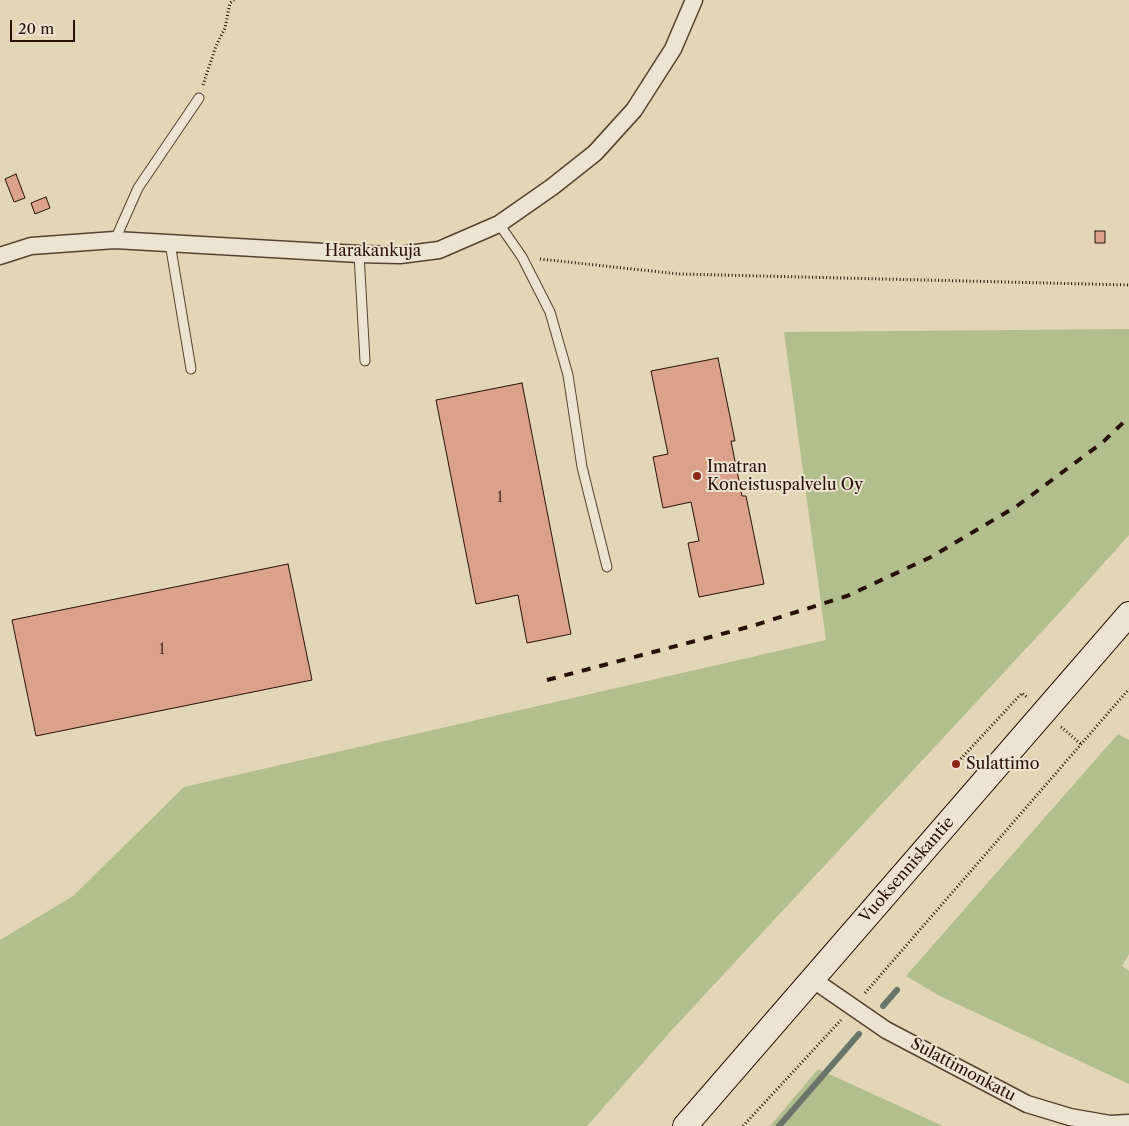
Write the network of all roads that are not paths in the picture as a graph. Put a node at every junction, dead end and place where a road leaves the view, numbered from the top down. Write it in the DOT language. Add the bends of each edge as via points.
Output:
graph roads {
  1 [pos="694,0"];
  2 [pos="199,98"];
  3 [pos="499,224"];
  4 [pos="115,240"];
  5 [pos="170,243"];
  6 [pos="359,254"];
  7 [pos="0,256"];
  8 [pos="365,362"];
  9 [pos="191,369"];
  10 [pos="606,567"];
  11 [pos="1129,614"];
  12 [pos="812,979"];
  13 [pos="1129,1124"];
  14 [pos="685,1126"];
  1 -- 3 [label="street, Harakankuja" via="673,49 634,110 595,153"];
  2 -- 4 [label="lane" via="138,188"];
  3 -- 6 [label="street, Harakankuja" via="439,250 400,255"];
  3 -- 10 [label="lane" via="522,257 550,312 568,375 582,467"];
  4 -- 5 [label="street, Harakankuja"];
  4 -- 7 [label="street, Harakankuja" via="31,246"];
  5 -- 6 [label="street, Harakankuja"];
  5 -- 9 [label="lane"];
  6 -- 8 [label="lane"];
  11 -- 12 [label="street, Vuoksenniskantie"];
  12 -- 13 [label="street, Sulattimonkatu" via="886,1030 1027,1104 1070,1117"];
  12 -- 14 [label="street, Vuoksenniskantie"];
}
